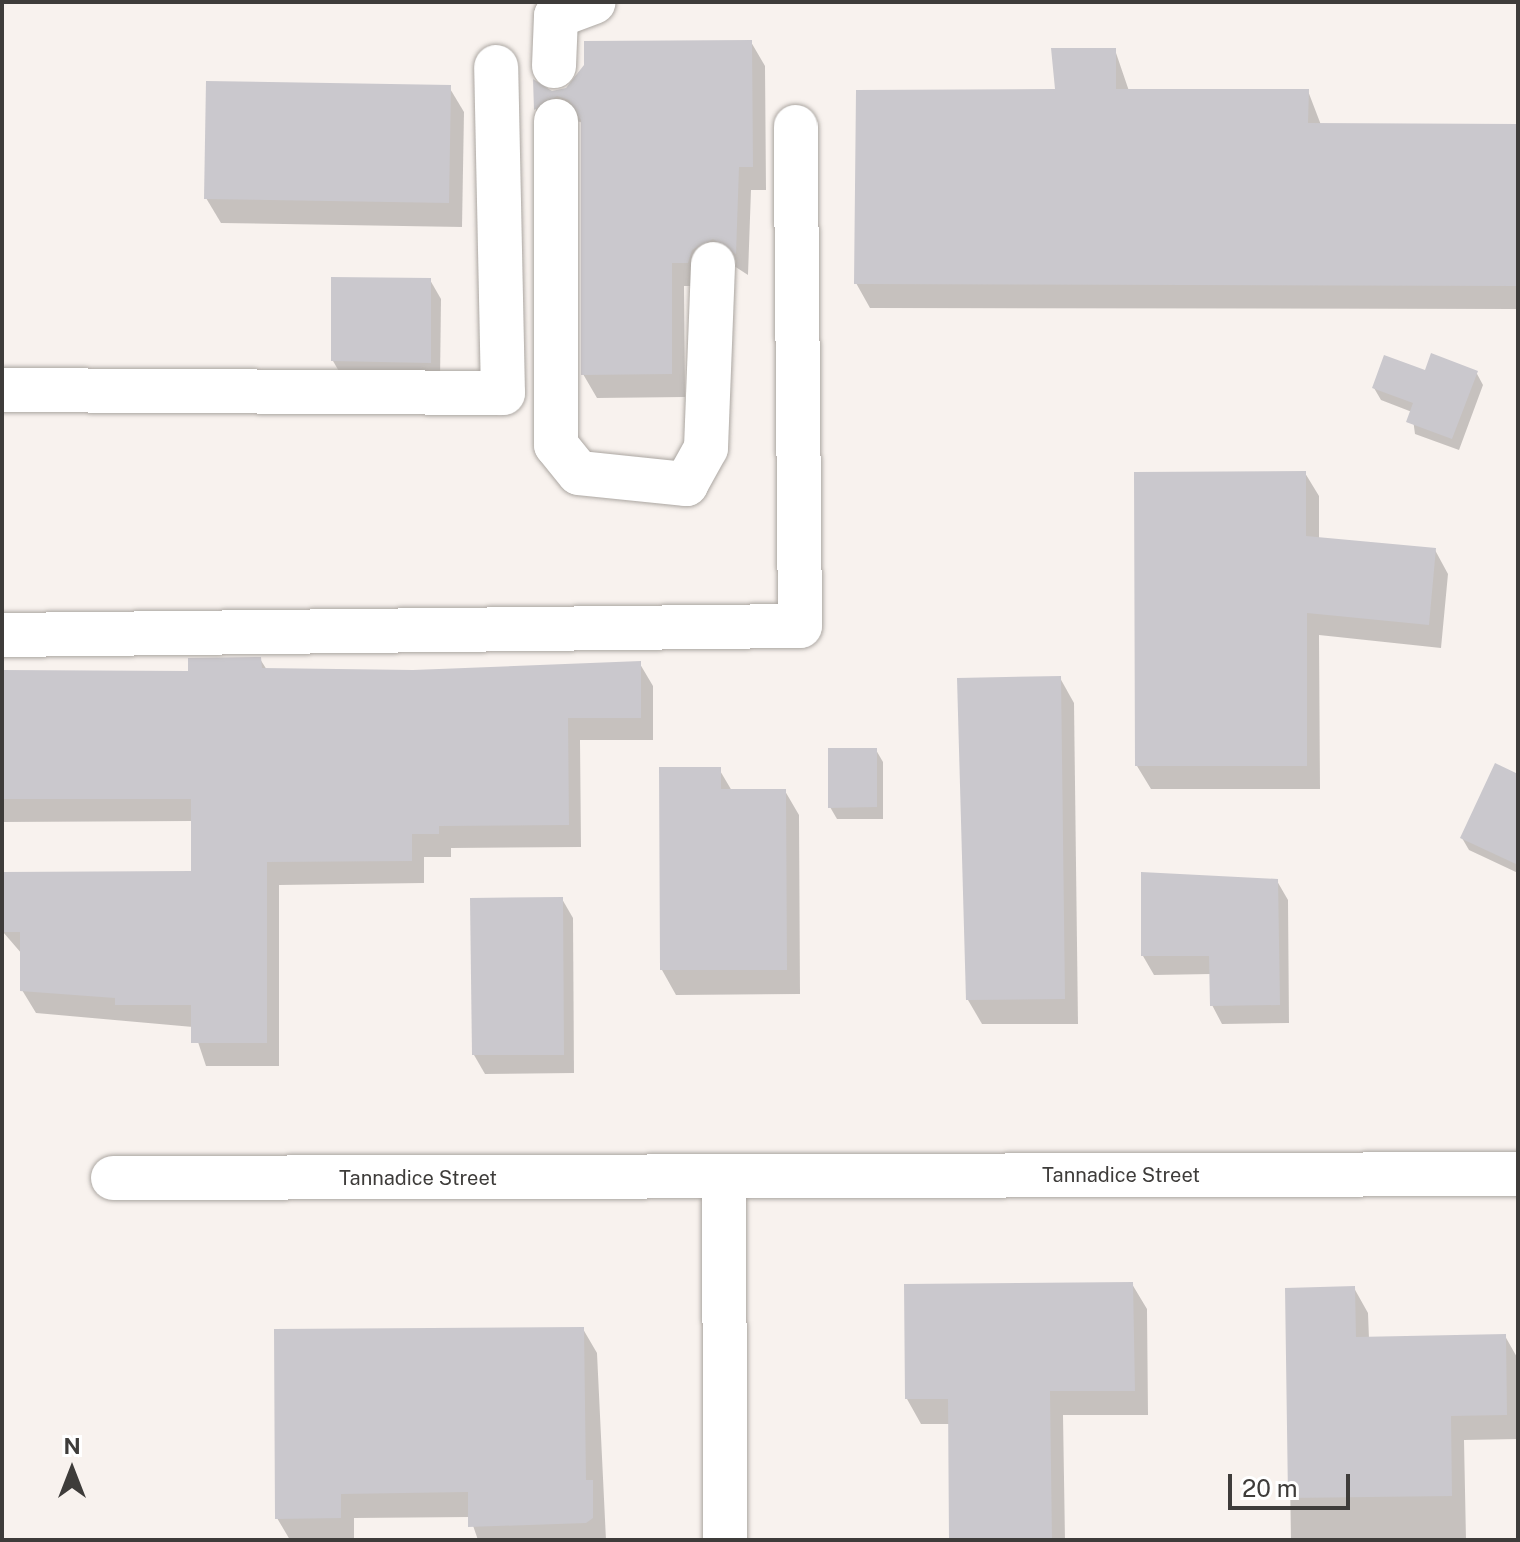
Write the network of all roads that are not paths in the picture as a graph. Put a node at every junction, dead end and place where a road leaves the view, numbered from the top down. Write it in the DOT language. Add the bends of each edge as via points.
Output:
graph roads {
  1 [pos="558,7"];
  2 [pos="554,66"];
  3 [pos="496,67"];
  4 [pos="556,121"];
  5 [pos="796,127"];
  6 [pos="713,264"];
  7 [pos="2,390"];
  8 [pos="2,635"];
  9 [pos="1518,1174"];
  10 [pos="724,1177"];
  11 [pos="113,1178"];
  12 [pos="725,1540"];
  1 -- 2 [label="street"];
  3 -- 7 [label="street" via="503,393"];
  4 -- 6 [label="street" via="556,445 579,473 686,484 706,448"];
  5 -- 8 [label="street" via="800,626"];
  9 -- 10 [label="street, Tannadice Street"];
  10 -- 11 [label="street, Tannadice Street"];
  10 -- 12 [label="street"];
}
